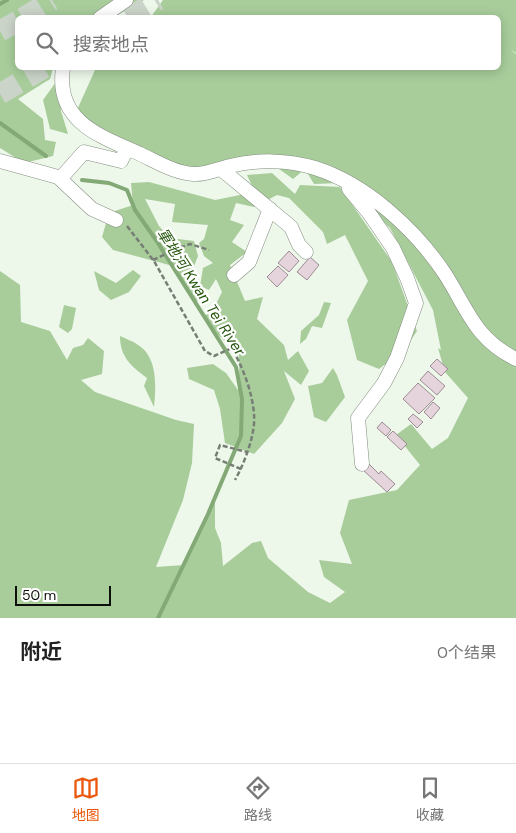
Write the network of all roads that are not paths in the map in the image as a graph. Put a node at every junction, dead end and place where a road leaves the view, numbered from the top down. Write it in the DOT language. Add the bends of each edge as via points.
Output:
graph roads {
  1 [pos="126,0"];
  2 [pos="104,15"];
  3 [pos="63,70"];
  4 [pos="128,148"];
  5 [pos="0,161"];
  6 [pos="221,169"];
  7 [pos="60,179"];
  8 [pos="341,179"];
  9 [pos="270,209"];
  10 [pos="121,222"];
  11 [pos="306,252"];
  12 [pos="234,275"];
  13 [pos="516,359"];
  14 [pos="362,464"];
  1 -- 2 [label="street"];
  3 -- 4 [label="street" via="63,92 75,117 90,130"];
  4 -- 6 [label="street" via="187,173 202,174"];
  4 -- 7 [label="street" via="121,161 84,152"];
  5 -- 7 [label="street"];
  6 -- 8 [label="street" via="248,163 280,162 315,168"];
  6 -- 9 [label="street"];
  7 -- 10 [label="street" via="92,209"];
  8 -- 13 [label="street" via="372,198 413,234 434,258 480,332 495,347"];
  8 -- 14 [label="street" via="393,248 416,303 397,358 384,383 358,418"];
  9 -- 11 [label="street" via="291,227"];
  9 -- 12 [label="street" via="249,262"];
}
